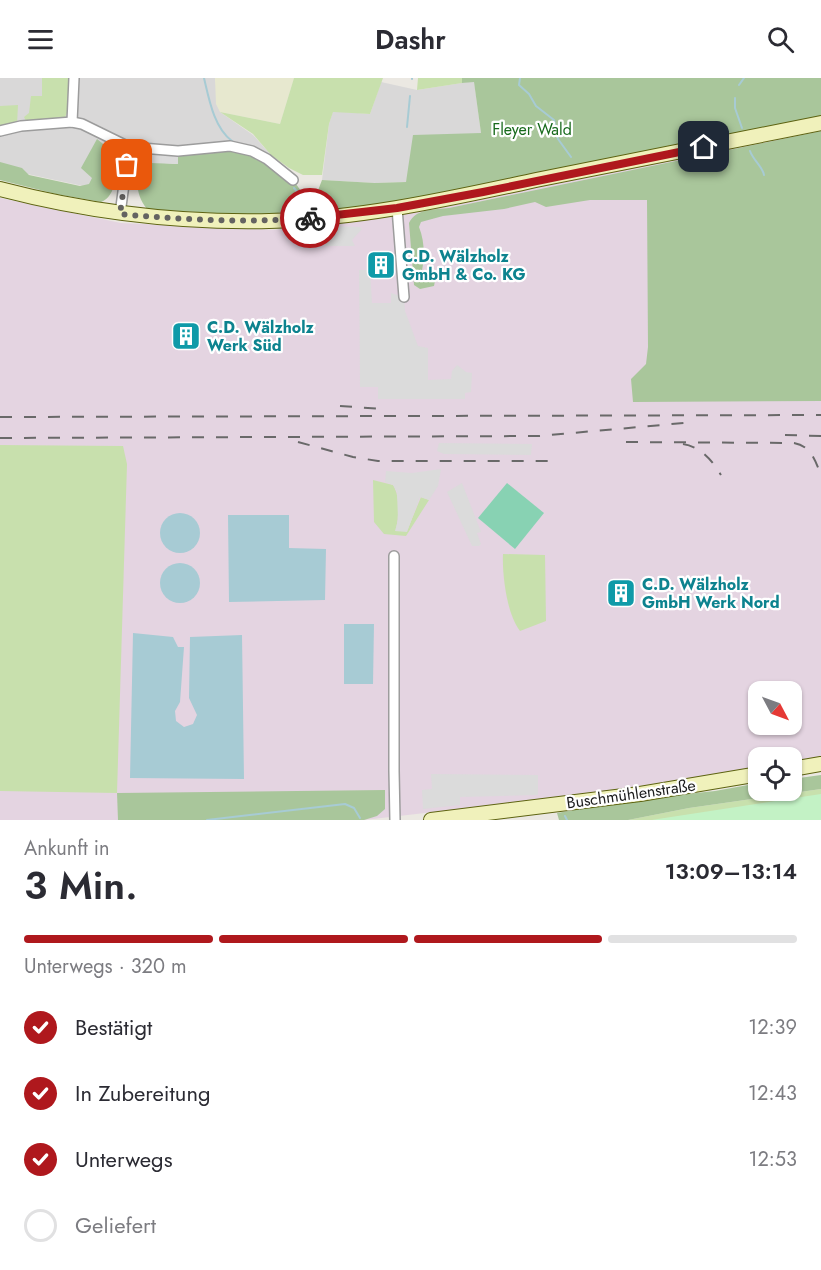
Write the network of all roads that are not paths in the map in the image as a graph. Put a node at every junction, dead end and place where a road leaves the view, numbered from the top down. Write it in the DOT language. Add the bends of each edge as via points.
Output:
graph roads {
  1 [pos="74,78"];
  2 [pos="72,122"];
  3 [pos="821,123"];
  4 [pos="0,131"];
  5 [pos="129,147"];
  6 [pos="293,180"];
  7 [pos="0,189"];
  8 [pos="397,208"];
  9 [pos="120,214"];
  10 [pos="404,297"];
  11 [pos="394,556"];
  12 [pos="821,764"];
  13 [pos="802,767"];
  14 [pos="748,776"];
  15 [pos="395,820"];
  16 [pos="431,820"];
  1 -- 2 [label="street"];
  2 -- 4 [label="street"];
  2 -- 5 [label="street"];
  3 -- 8 [label="street"];
  5 -- 6 [label="street" via="178,151 230,146 267,159"];
  5 -- 9 [label="street"];
  7 -- 9 [label="street"];
  8 -- 9 [label="street" via="271,221 183,220"];
  8 -- 10 [label="street"];
  11 -- 15 [label="street"];
  12 -- 13 [label="street"];
  14 -- 16 [label="street, Buschmühlenstraße" via="640,794"];
}
